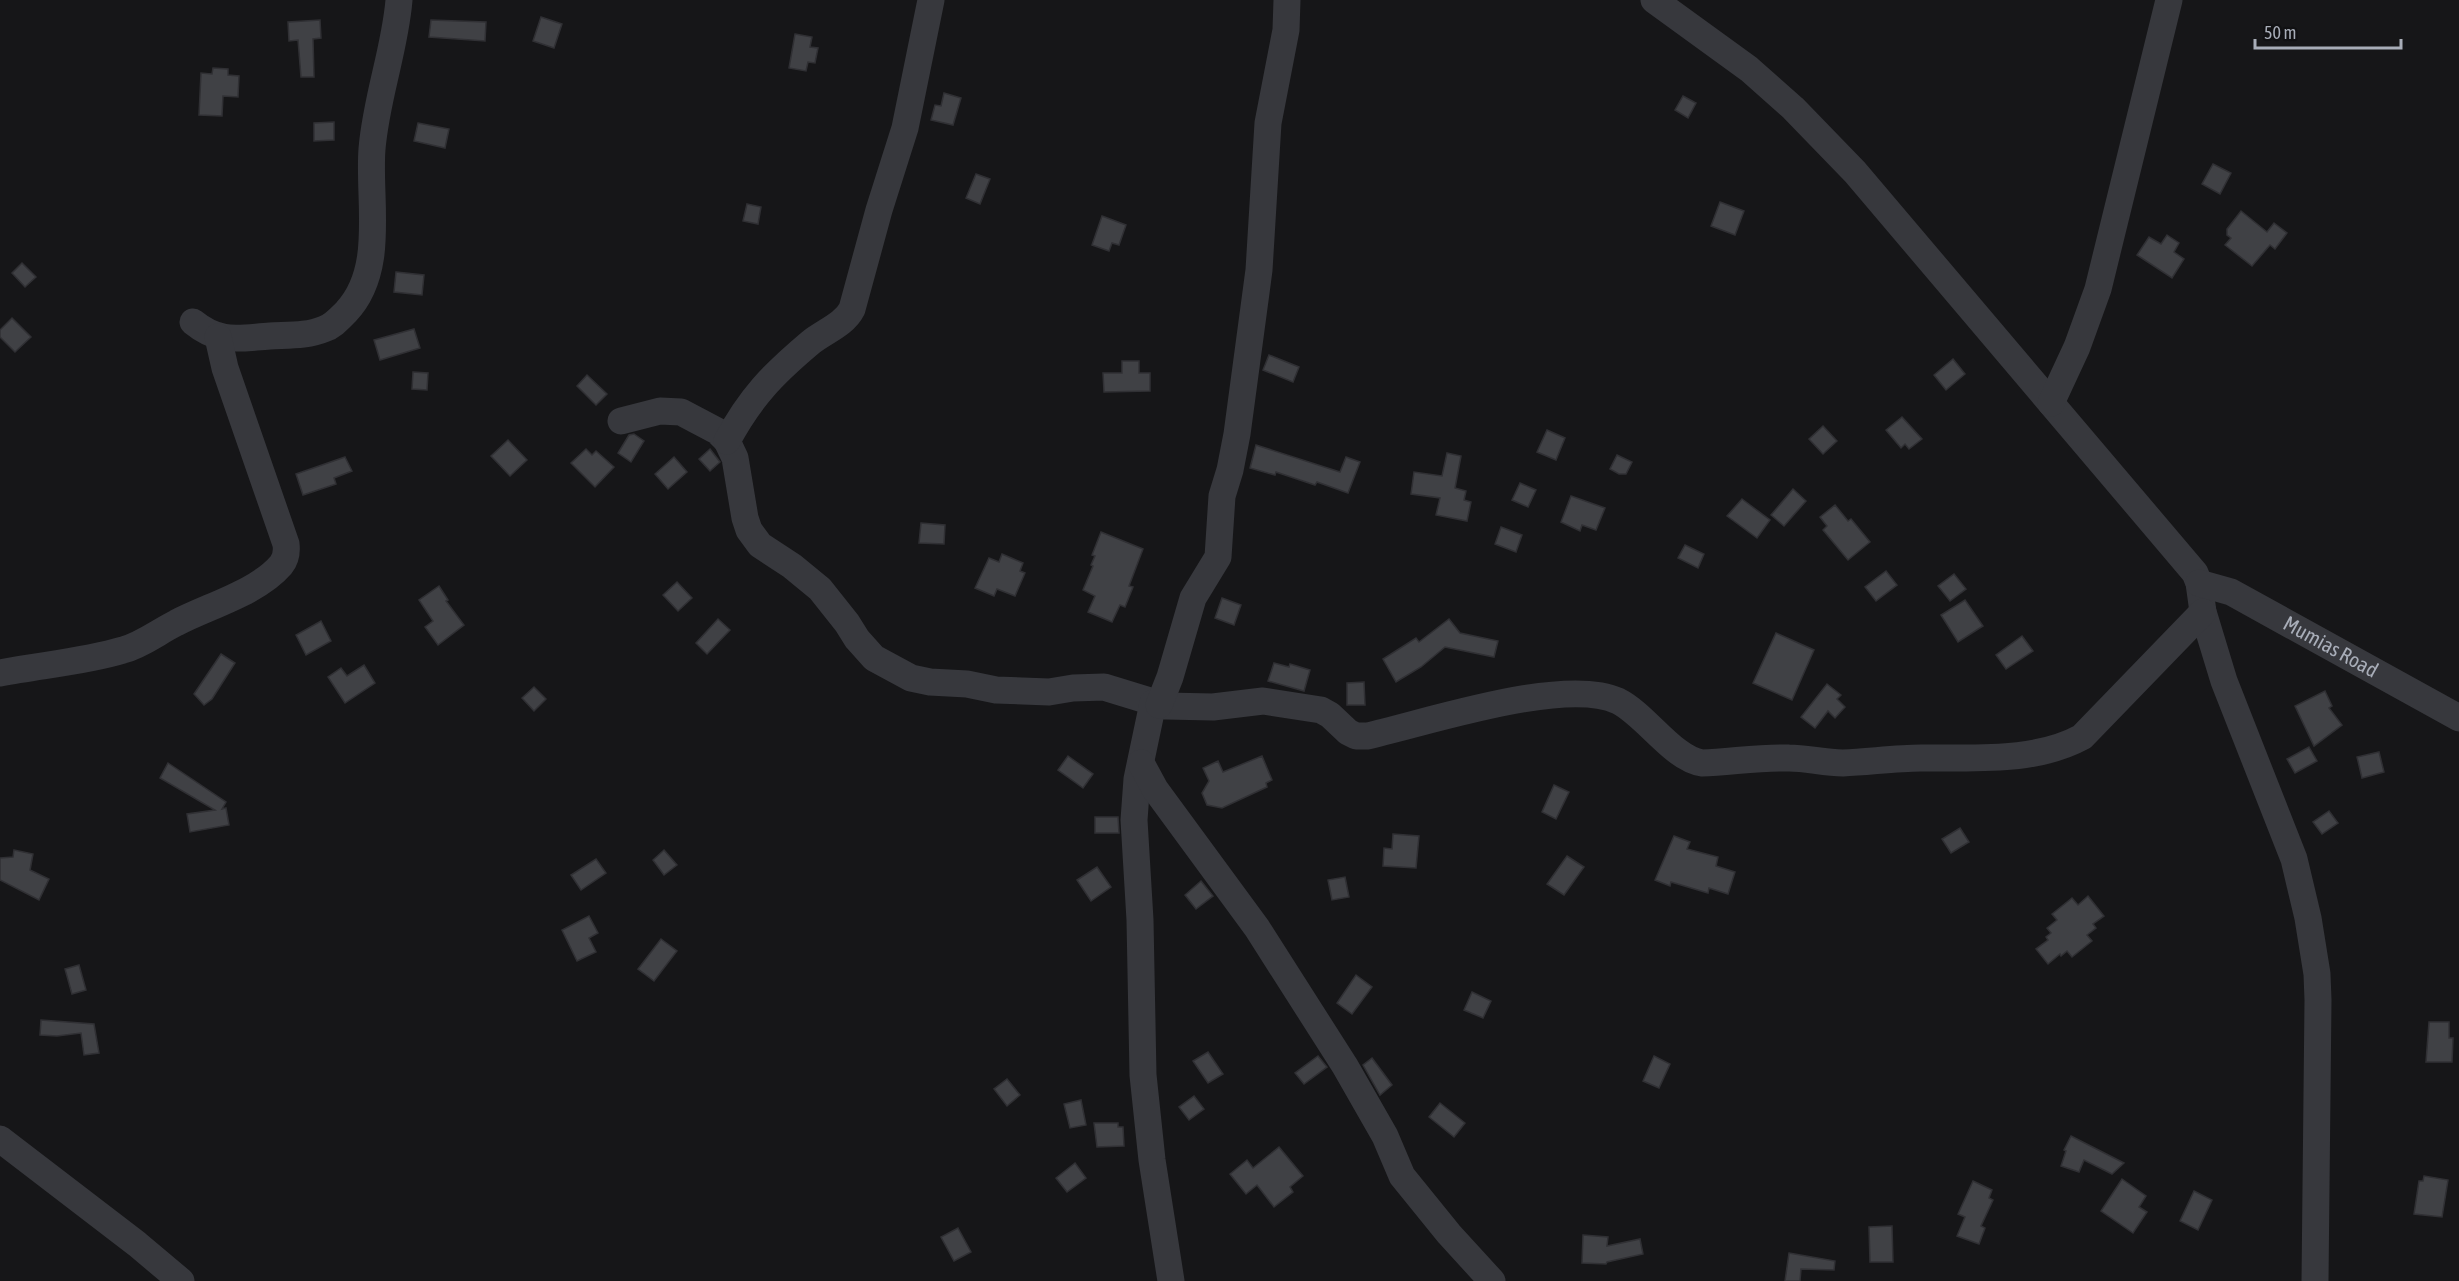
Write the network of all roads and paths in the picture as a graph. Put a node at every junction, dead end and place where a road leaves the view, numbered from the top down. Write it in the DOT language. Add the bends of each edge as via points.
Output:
graph roads {
  1 [pos="399,0"];
  2 [pos="931,0"];
  3 [pos="1287,0"];
  4 [pos="1654,0"];
  5 [pos="2169,0"];
  6 [pos="193,322"];
  7 [pos="218,338"];
  8 [pos="2051,403"];
  9 [pos="621,421"];
  10 [pos="727,441"];
  11 [pos="2199,584"];
  12 [pos="2203,612"];
  13 [pos="0,673"];
  14 [pos="1156,704"];
  15 [pos="2459,718"];
  16 [pos="1141,764"];
  17 [pos="0,1139"];
  18 [pos="181,1281"];
  19 [pos="1171,1281"];
  20 [pos="1492,1281"];
  21 [pos="2315,1281"];
  1 -- 7 [label="street" via="372,149 371,248 361,291 351,307 325,329 306,334"];
  2 -- 10 [label="street" via="905,128 852,309 771,378 754,397"];
  3 -- 14 [label="street" via="1286,30 1268,123 1258,270 1242,403 1222,496 1218,557 1193,598 1170,678"];
  4 -- 8 [label="street" via="1749,69 1793,108 1855,172"];
  5 -- 8 [label="street" via="2098,289"];
  6 -- 7 [label="street"];
  7 -- 13 [label="street" via="286,544 283,564 240,593 133,646"];
  8 -- 11 [label="street" via="2186,559"];
  9 -- 10 [label="street" via="660,411 681,412 717,431"];
  10 -- 14 [label="street" via="735,458 749,530 760,544 820,589 874,658 921,681 1006,691 1104,687"];
  11 -- 12 [label="street"];
  11 -- 15 [label="street, Mumias Road" via="2231,592"];
  12 -- 14 [label="street" via="2082,737 2007,757 1844,763 1788,758 1702,763 1680,752 1629,708 1594,694 1523,699 1361,736 1347,732 1322,710 1263,701 1213,707"];
  12 -- 21 [label="street" via="2224,681 2294,859 2308,918 2318,1000"];
  14 -- 16 [label="street"];
  16 -- 19 [label="street" via="1134,794 1134,820 1143,1076"];
  16 -- 20 [label="street" via="1257,928 1345,1066 1385,1136 1402,1176"];
  17 -- 18 [label="street"];
}
